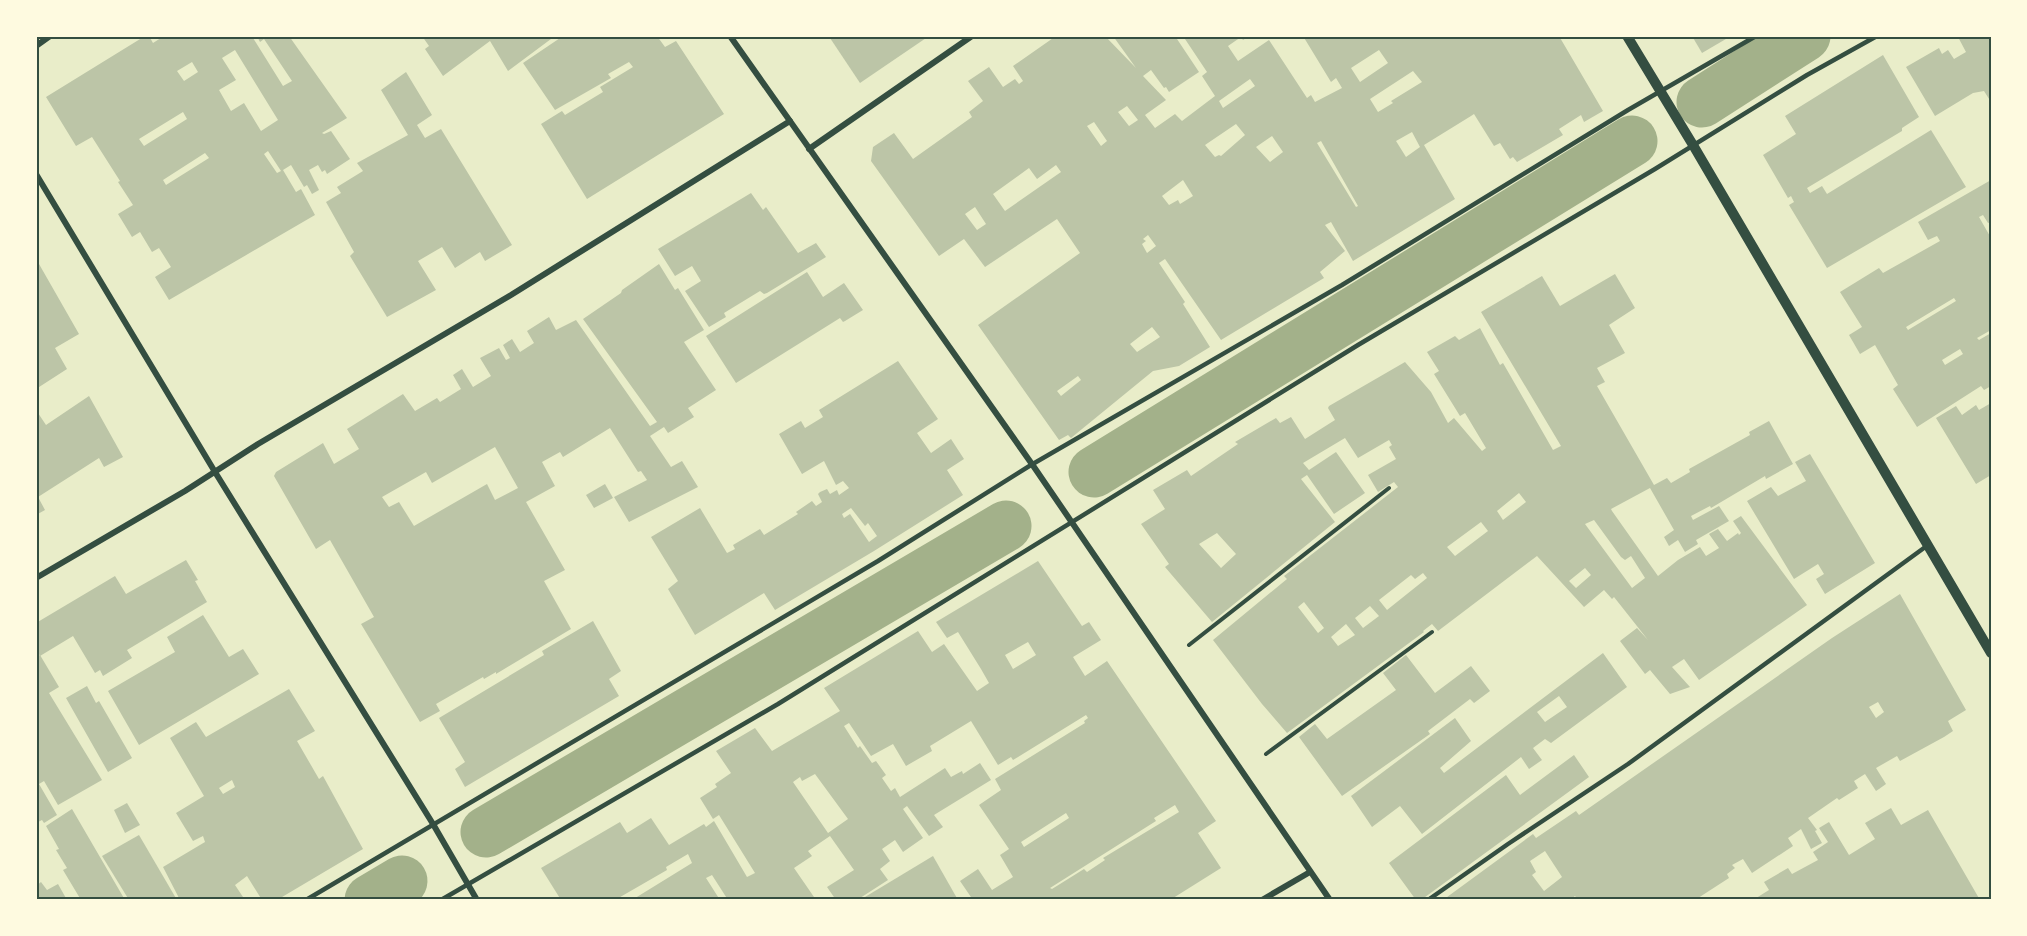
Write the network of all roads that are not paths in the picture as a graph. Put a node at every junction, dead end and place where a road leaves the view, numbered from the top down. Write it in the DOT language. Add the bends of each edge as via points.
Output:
graph roads {
  1 [pos="50,36"];
  2 [pos="730,36"];
  3 [pos="972,36"];
  4 [pos="1627,36"];
  5 [pos="1756,36"];
  6 [pos="1877,36"];
  7 [pos="36,46"];
  8 [pos="1661,92"];
  9 [pos="790,121"];
  10 [pos="1692,144"];
  11 [pos="809,148"];
  12 [pos="36,174"];
  13 [pos="1033,466"];
  14 [pos="215,472"];
  15 [pos="1069,520"];
  16 [pos="1928,545"];
  17 [pos="36,578"];
  18 [pos="1991,653"];
  19 [pos="434,825"];
  20 [pos="1310,872"];
  21 [pos="467,883"];
  22 [pos="306,900"];
  23 [pos="441,900"];
  24 [pos="477,900"];
  25 [pos="1262,900"];
  26 [pos="1330,900"];
  27 [pos="1428,900"];
  1 -- 7 [label="street"];
  2 -- 9 [label="street"];
  3 -- 11 [label="street"];
  4 -- 8 [label="street"];
  5 -- 8 [label="lane"];
  6 -- 10 [label="lane"];
  8 -- 10 [label="street"];
  8 -- 13 [label="lane"];
  9 -- 11 [label="street"];
  9 -- 14 [label="street" via="511,295"];
  10 -- 15 [label="lane"];
  10 -- 16 [label="street"];
  11 -- 13 [label="street"];
  12 -- 14 [label="street"];
  13 -- 15 [label="street"];
  13 -- 19 [label="lane"];
  14 -- 17 [label="street"];
  14 -- 19 [label="street"];
  15 -- 20 [label="street"];
  15 -- 21 [label="lane" via="778,704"];
  16 -- 18 [label="street"];
  16 -- 27 [label="lane" via="1628,764"];
  19 -- 21 [label="street"];
  19 -- 22 [label="lane"];
  20 -- 25 [label="street"];
  20 -- 26 [label="street"];
  21 -- 23 [label="lane"];
  21 -- 24 [label="street"];
}
